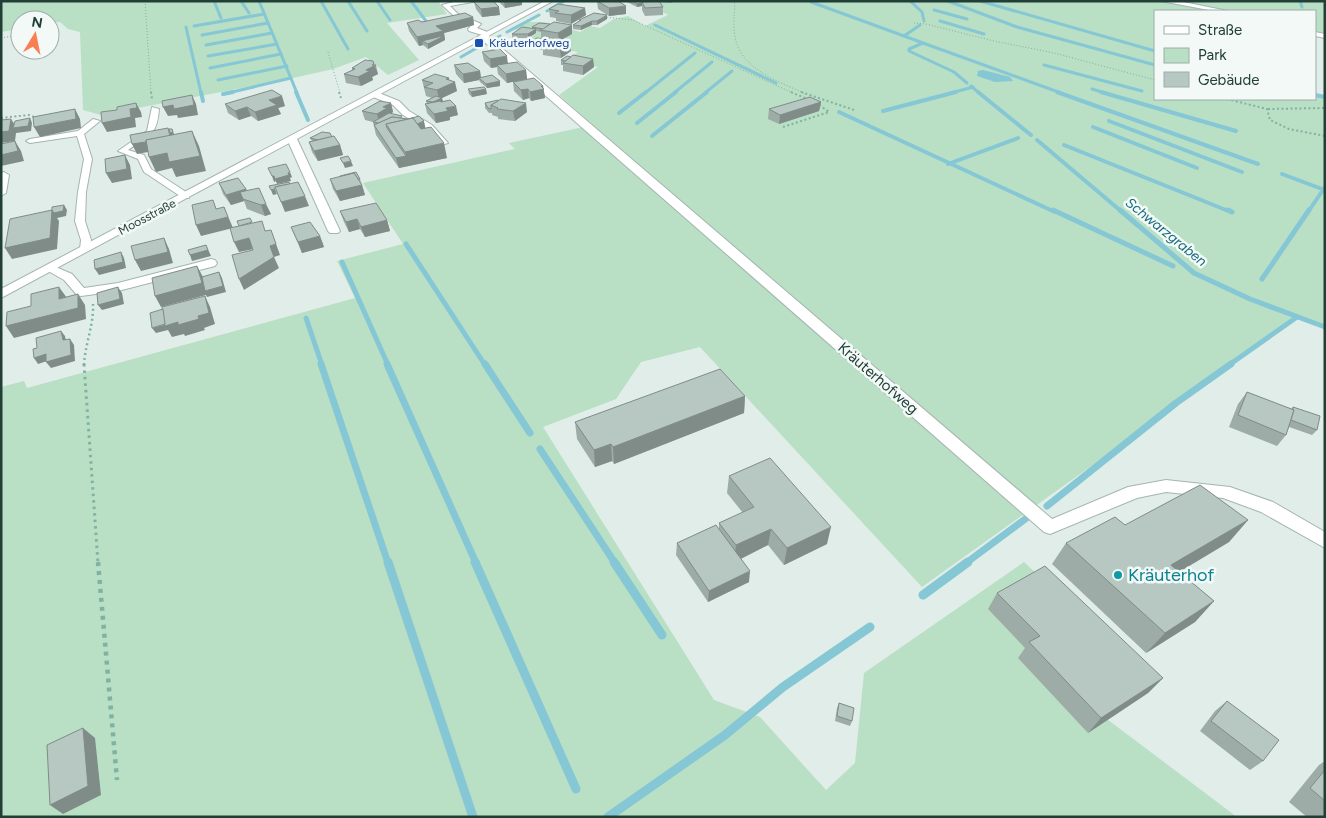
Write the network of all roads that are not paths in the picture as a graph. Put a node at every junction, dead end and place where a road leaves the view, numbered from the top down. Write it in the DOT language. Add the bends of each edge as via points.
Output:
graph roads {
  1 [pos="475,1"];
  2 [pos="550,1"];
  3 [pos="1164,1"];
  4 [pos="1219,10"];
  5 [pos="485,36"];
  6 [pos="376,95"];
  7 [pos="155,109"];
  8 [pos="96,121"];
  9 [pos="80,133"];
  10 [pos="292,139"];
  11 [pos="30,141"];
  12 [pos="444,143"];
  13 [pos="3,175"];
  14 [pos="1,193"];
  15 [pos="186,196"];
  16 [pos="334,231"];
  17 [pos="85,249"];
  18 [pos="211,263"];
  19 [pos="49,268"];
  20 [pos="1,294"];
  21 [pos="1325,541"];
  1 -- 5 [label="street" via="445,6 456,15 474,21 477,24 472,29"];
  2 -- 5 [label="street, Moosstraße"];
  3 -- 4 [label="street"];
  5 -- 6 [label="street, Moosstraße"];
  5 -- 21 [label="street, Kräuterhofweg" via="1050,527 1134,492 1175,487 1224,492 1268,507"];
  6 -- 10 [label="street, Moosstraße"];
  6 -- 12 [label="lane" via="396,103 429,127"];
  7 -- 15 [label="lane" via="150,134 122,151 141,158 147,170"];
  8 -- 9 [label="lane"];
  9 -- 11 [label="lane"];
  9 -- 17 [label="lane" via="88,160 80,221 86,240"];
  10 -- 15 [label="street, Moosstraße"];
  10 -- 16 [label="street"];
  13 -- 14 [label="street"];
  15 -- 17 [label="street, Moosstraße"];
  17 -- 19 [label="street, Moosstraße"];
  18 -- 19 [label="street" via="81,292 68,277"];
  19 -- 20 [label="street, Moosstraße"];
}
